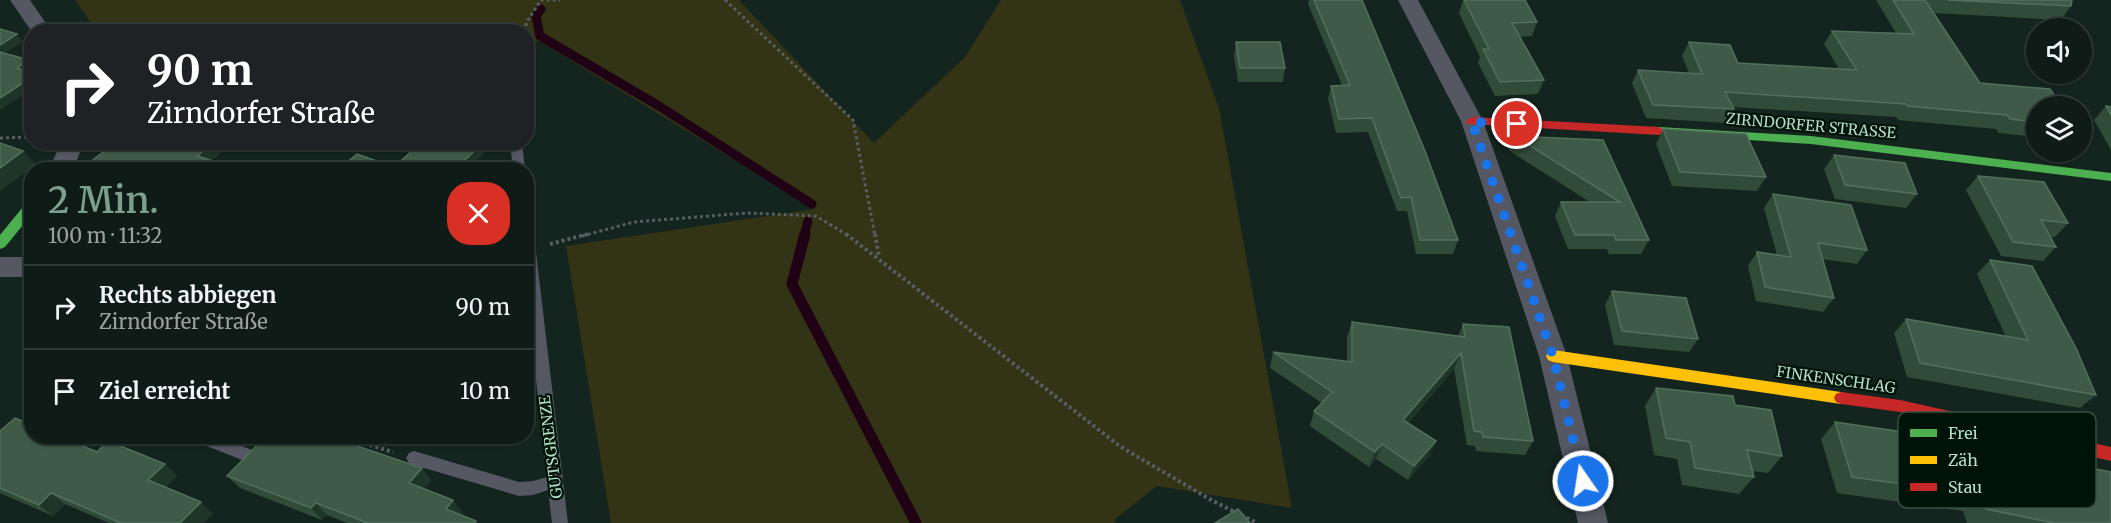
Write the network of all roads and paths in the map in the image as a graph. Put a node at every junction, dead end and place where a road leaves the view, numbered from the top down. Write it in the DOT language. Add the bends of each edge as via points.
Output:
graph roads {
  1 [pos="20,0"];
  2 [pos="560,0"];
  3 [pos="725,0"];
  4 [pos="1408,0"];
  5 [pos="36,24"];
  6 [pos="526,24"];
  7 [pos="1472,122"];
  8 [pos="24,137"];
  9 [pos="0,138"];
  10 [pos="2111,177"];
  11 [pos="24,215"];
  12 [pos="0,244"];
  13 [pos="534,248"];
  14 [pos="879,258"];
  15 [pos="0,267"];
  16 [pos="24,267"];
  17 [pos="534,294"];
  18 [pos="534,334"];
  19 [pos="539,338"];
  20 [pos="1553,356"];
  21 [pos="1926,412"];
  22 [pos="219,444"];
  23 [pos="368,444"];
  24 [pos="2096,451"];
  25 [pos="2111,454"];
  26 [pos="255,458"];
  27 [pos="414,458"];
  28 [pos="554,481"];
  29 [pos="560,523"];
  30 [pos="1257,523"];
  31 [pos="1593,523"];
  1 -- 5 [label="street"];
  2 -- 6 [label="path" via="542,0"];
  3 -- 14 [label="path" via="853,120"];
  4 -- 7 [label="street"];
  7 -- 10 [label="street, ZIRNDORFER STRASSE" via="1811,140"];
  7 -- 20 [label="street"];
  8 -- 9 [label="path"];
  11 -- 12 [label="street"];
  13 -- 14 [label="path" via="634,222 747,213 816,216"];
  14 -- 30 [label="path" via="1121,447"];
  15 -- 16 [label="street"];
  17 -- 19 [label="lane, GUTSGRENZE"];
  18 -- 19 [label="lane"];
  19 -- 28 [label="lane, GUTSGRENZE"];
  20 -- 21 [label="street, FINKENSCHLAG"];
  20 -- 31 [label="street"];
  22 -- 26 [label="lane"];
  23 -- 27 [label="path"];
  24 -- 25 [label="street, FINKENSCHLAG"];
  27 -- 28 [label="lane" via="519,489"];
  28 -- 29 [label="lane, GUTSGRENZE"];
}
